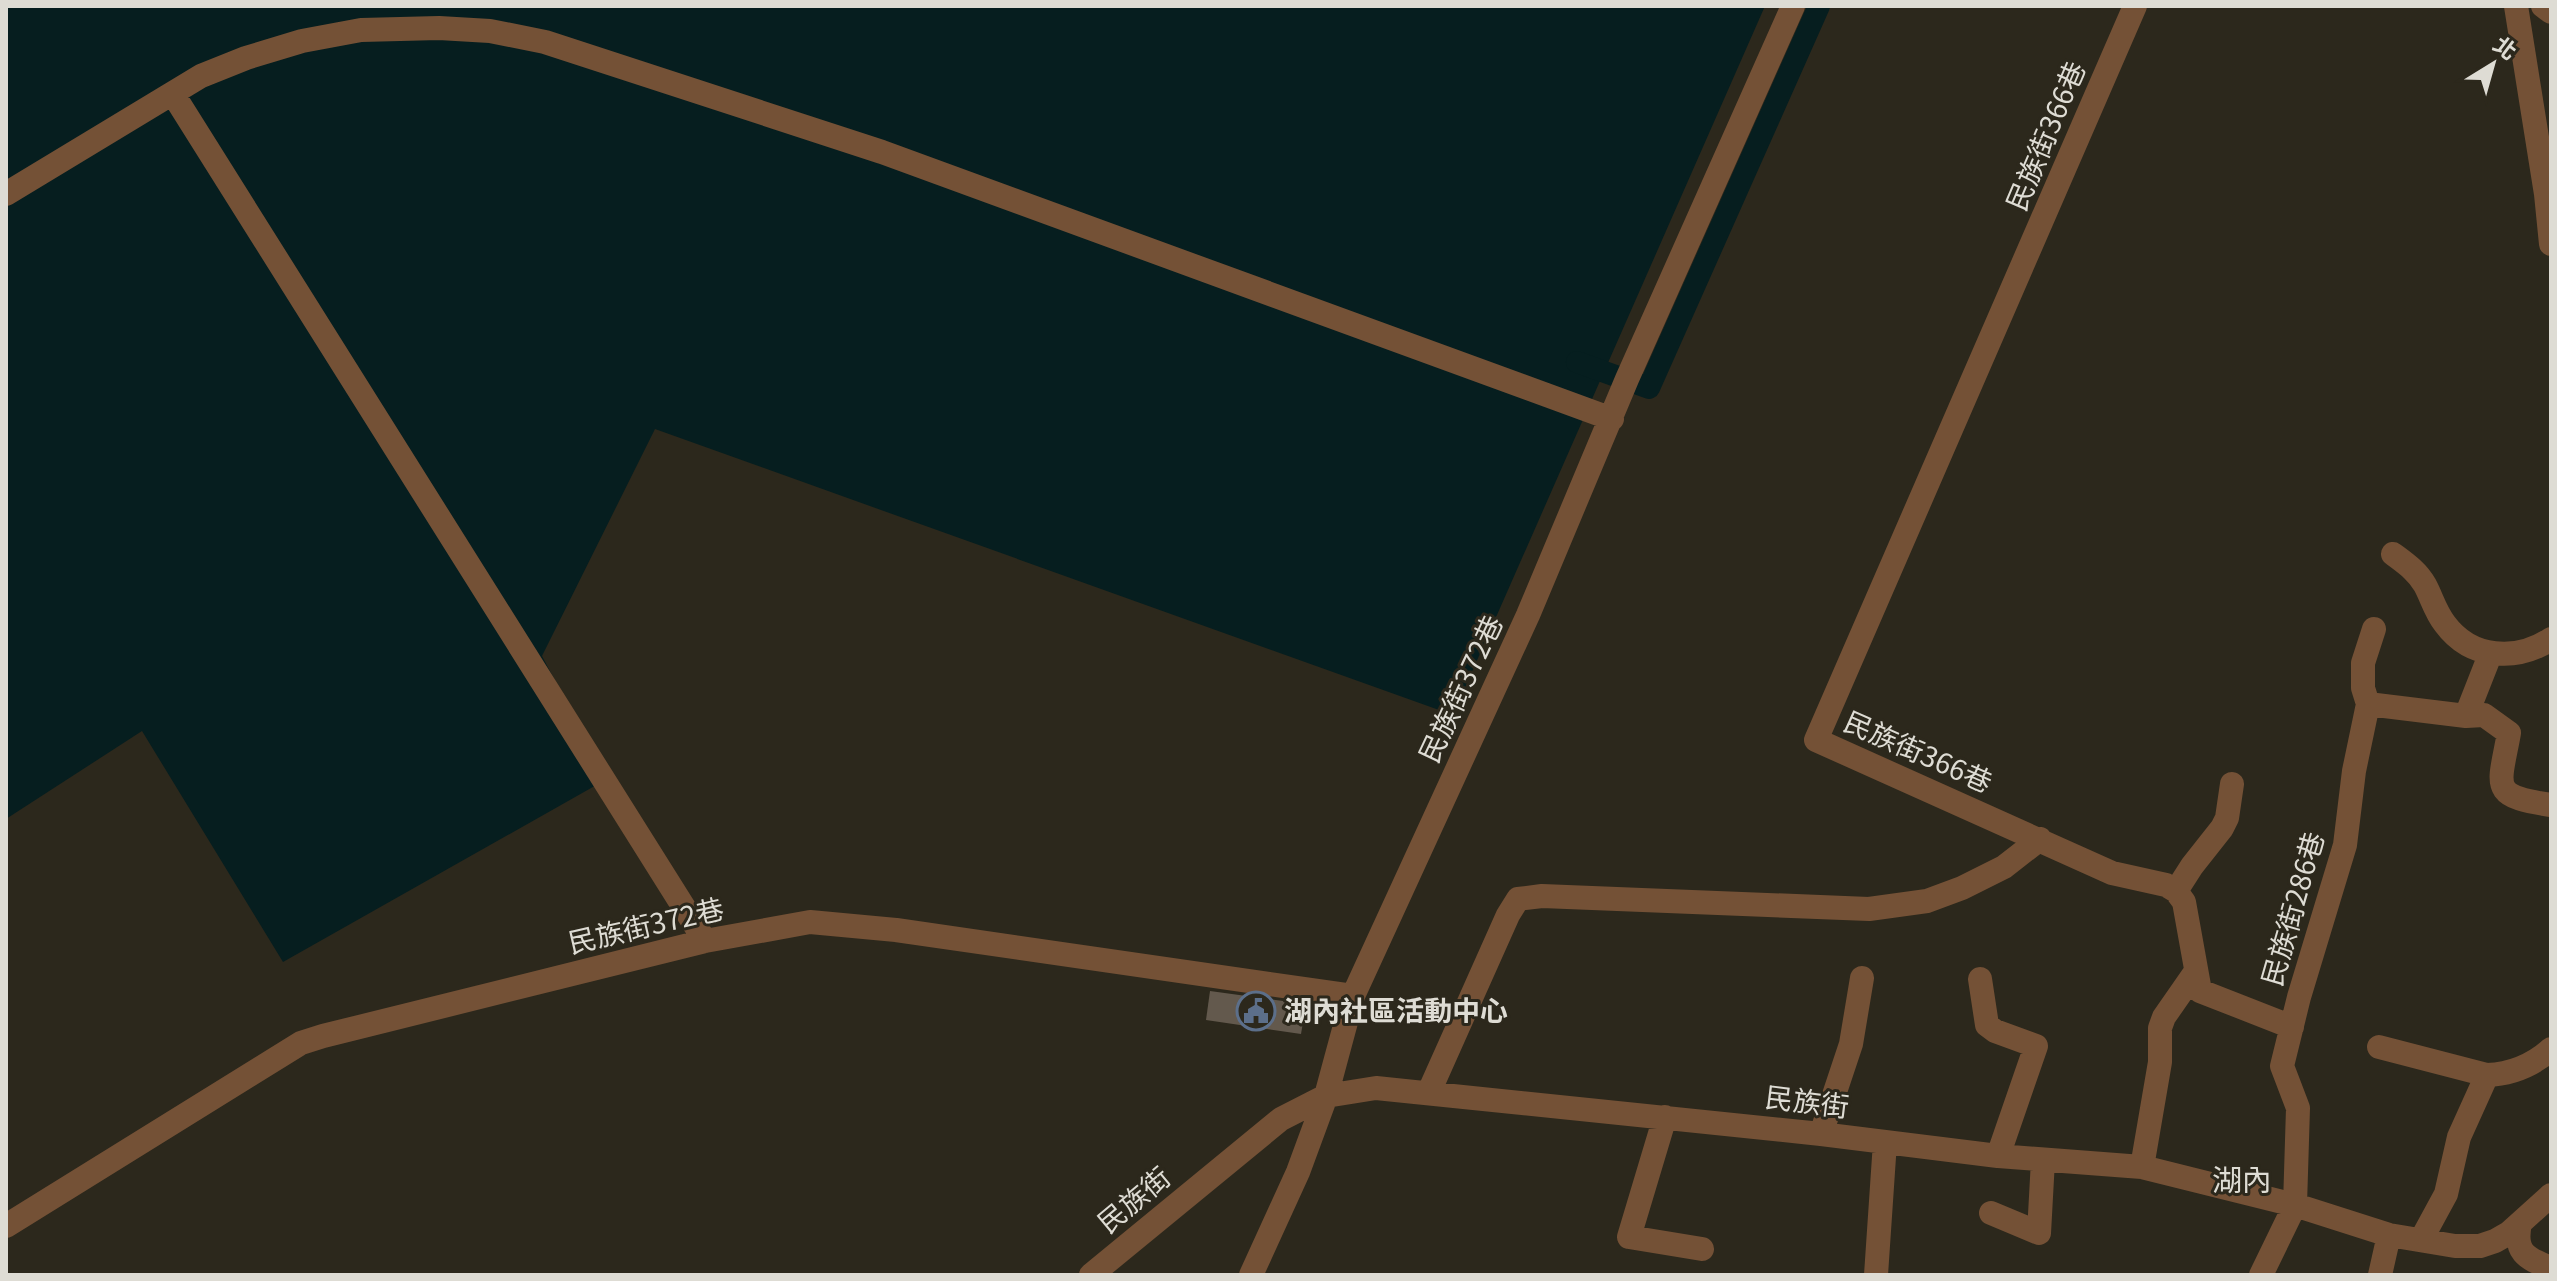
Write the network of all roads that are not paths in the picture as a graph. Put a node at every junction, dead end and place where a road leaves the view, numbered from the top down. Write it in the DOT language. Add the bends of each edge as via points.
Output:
graph roads {
  1 [pos="1793,6"];
  2 [pos="2135,6"];
  3 [pos="2516,6"];
  4 [pos="2543,6"];
  5 [pos="2551,12"];
  6 [pos="173,94"];
  7 [pos="6,194"];
  8 [pos="2551,244"];
  9 [pos="1614,412"];
  10 [pos="2393,554"];
  11 [pos="2374,629"];
  12 [pos="2551,639"];
  13 [pos="2490,655"];
  14 [pos="2368,704"];
  15 [pos="2466,716"];
  16 [pos="2232,784"];
  17 [pos="2551,805"];
  18 [pos="2040,839"];
  19 [pos="2176,891"];
  20 [pos="705,941"];
  21 [pos="2196,971"];
  22 [pos="1862,978"];
  23 [pos="1980,979"];
  24 [pos="1353,996"];
  25 [pos="2292,1027"];
  26 [pos="2379,1047"];
  27 [pos="2551,1049"];
  28 [pos="2487,1075"];
  29 [pos="1429,1092"];
  30 [pos="1326,1096"];
  31 [pos="1665,1117"];
  32 [pos="1821,1134"];
  33 [pos="1885,1142"];
  34 [pos="1998,1156"];
  35 [pos="2043,1160"];
  36 [pos="2142,1167"];
  37 [pos="2551,1195"];
  38 [pos="2295,1205"];
  39 [pos="1991,1213"];
  40 [pos="2520,1223"];
  41 [pos="6,1226"];
  42 [pos="2389,1235"];
  43 [pos="2421,1240"];
  44 [pos="1702,1249"];
  45 [pos="2551,1268"];
  46 [pos="1091,1275"];
  47 [pos="1251,1275"];
  48 [pos="1876,1275"];
  49 [pos="2261,1275"];
  50 [pos="2380,1275"];
  1 -- 9 [label="street, 民族街372巷"];
  2 -- 18 [label="street, 民族街366巷" via="1816,740"];
  3 -- 8 [label="street"];
  4 -- 5 [label="street"];
  6 -- 7 [label="street"];
  6 -- 9 [label="street" via="246,58 361,30 490,31 545,42 882,152"];
  6 -- 20 [label="street"];
  9 -- 24 [label="street, 民族街372巷" via="1528,615"];
  10 -- 13 [label="street" via="2414,570 2446,626"];
  11 -- 14 [label="street, 民族街286巷" via="2363,663"];
  12 -- 13 [label="street" via="2522,653"];
  13 -- 15 [label="street"];
  14 -- 15 [label="street"];
  14 -- 25 [label="street, 民族街286巷" via="2345,845"];
  15 -- 17 [label="street" via="2484,715 2509,733 2502,776 2509,796"];
  16 -- 19 [label="street" via="2227,818"];
  18 -- 19 [label="street" via="2112,873"];
  18 -- 29 [label="street" via="2004,867 1962,888 1927,901 1869,909 1518,899"];
  19 -- 21 [label="street" via="2184,902"];
  20 -- 24 [label="street, 民族街372巷" via="810,922 849,924"];
  20 -- 41 [label="street, 民族街372巷" via="301,1043"];
  21 -- 25 [label="street" via="2200,991"];
  21 -- 36 [label="street" via="2160,1028 2160,1062"];
  22 -- 32 [label="street" via="1851,1044"];
  23 -- 34 [label="street" via="1987,1025 2036,1046"];
  24 -- 30 [label="street, 民族街372巷"];
  25 -- 38 [label="street, 民族街286巷" via="2282,1066 2298,1108"];
  26 -- 28 [label="street"];
  27 -- 28 [label="street" via="2526,1067"];
  28 -- 43 [label="street" via="2459,1137 2446,1194"];
  29 -- 30 [label="street, 民族街" via="1376,1088"];
  29 -- 31 [label="street, 民族街"];
  30 -- 46 [label="street, 民族街" via="1281,1119"];
  30 -- 47 [label="street, 民族街372巷"];
  31 -- 32 [label="street, 民族街"];
  31 -- 44 [label="street" via="1629,1237"];
  32 -- 33 [label="street, 民族街"];
  33 -- 34 [label="street, 民族街"];
  33 -- 48 [label="street"];
  34 -- 35 [label="street, 民族街"];
  35 -- 36 [label="street, 民族街"];
  35 -- 39 [label="street" via="2039,1233"];
  36 -- 38 [label="street, 民族街"];
  37 -- 40 [label="street, 民族街"];
  38 -- 42 [label="street, 民族街"];
  38 -- 49 [label="street"];
  40 -- 43 [label="street, 民族街" via="2480,1246"];
  40 -- 45 [label="street" via="2516,1240 2521,1252"];
  42 -- 43 [label="street, 民族街"];
  42 -- 50 [label="street"];
}
